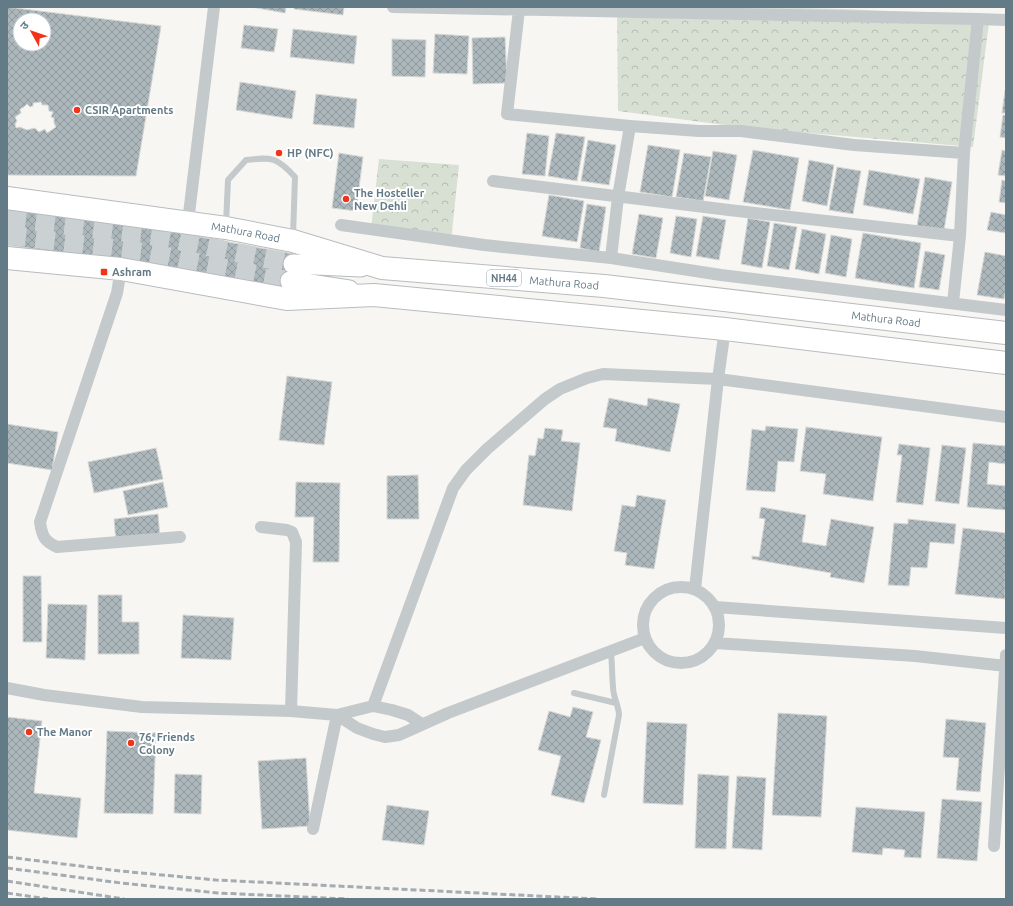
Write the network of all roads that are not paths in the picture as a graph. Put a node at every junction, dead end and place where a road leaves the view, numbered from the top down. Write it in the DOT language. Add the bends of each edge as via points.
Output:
graph roads {
  1 [pos="214,7"];
  2 [pos="393,7"];
  3 [pos="520,10"];
  4 [pos="978,19"];
  5 [pos="1006,20"];
  6 [pos="630,126"];
  7 [pos="964,153"];
  8 [pos="493,181"];
  9 [pos="618,197"];
  10 [pos="7,198"];
  11 [pos="188,222"];
  12 [pos="341,225"];
  13 [pos="226,228"];
  14 [pos="960,236"];
  15 [pos="293,242"];
  16 [pos="612,258"];
  17 [pos="11,259"];
  18 [pos="382,268"];
  19 [pos="122,269"];
  20 [pos="374,295"];
  21 [pos="953,303"];
  22 [pos="1006,310"];
  23 [pos="725,329"];
  24 [pos="1006,333"];
  25 [pos="1006,363"];
  26 [pos="718,379"];
  27 [pos="1006,417"];
  28 [pos="261,527"];
  29 [pos="180,537"];
  30 [pos="695,589"];
  31 [pos="715,607"];
  32 [pos="1006,628"];
  33 [pos="645,638"];
  34 [pos="715,643"];
  35 [pos="611,651"];
  36 [pos="1006,662"];
  37 [pos="7,688"];
  38 [pos="574,693"];
  39 [pos="616,703"];
  40 [pos="373,706"];
  41 [pos="291,710"];
  42 [pos="337,715"];
  43 [pos="422,724"];
  44 [pos="604,794"];
  45 [pos="313,829"];
  46 [pos="994,846"];
  1 -- 11 [label="street"];
  2 -- 3 [label="street"];
  3 -- 4 [label="street"];
  3 -- 6 [label="street" via="506,114"];
  4 -- 5 [label="street"];
  4 -- 7 [label="street"];
  6 -- 7 [label="street" via="742,131 854,145"];
  6 -- 9 [label="street"];
  7 -- 14 [label="street"];
  8 -- 9 [label="street"];
  9 -- 14 [label="street"];
  9 -- 16 [label="street"];
  10 -- 11 [label="highway, Mathura Road / NH44"];
  11 -- 13 [label="highway, Mathura Road / NH44"];
  12 -- 16 [label="street" via="484,245"];
  13 -- 15 [label="highway, Mathura Road / NH44"];
  13 -- 15 [label="lane" via="228,180 246,160 266,158 283,164 295,177"];
  14 -- 21 [label="street"];
  15 -- 18 [label="highway, Mathura Road / NH44"];
  16 -- 21 [label="street" via="721,275"];
  17 -- 19 [label="highway"];
  18 -- 20 [label="main road" via="291,272"];
  18 -- 24 [label="highway, Mathura Road / NH44" via="604,286"];
  19 -- 20 [label="highway" via="287,299"];
  19 -- 29 [label="street" via="40,522 42,534 48,543 57,547"];
  20 -- 23 [label="highway"];
  21 -- 22 [label="street"];
  23 -- 25 [label="highway"];
  23 -- 26 [label="street"];
  26 -- 27 [label="street"];
  26 -- 30 [label="street"];
  26 -- 40 [label="street" via="603,374 587,378 560,389 487,449 466,470 453,488"];
  28 -- 41 [label="street" via="292,532 296,542"];
  30 -- 31 [label="street" via="706,596"];
  30 -- 33 [label="street" via="672,588 654,598 645,613"];
  31 -- 32 [label="street"];
  31 -- 34 [label="street" via="719,622"];
  33 -- 34 [label="street" via="656,654 678,663 700,658"];
  33 -- 35 [label="street"];
  34 -- 36 [label="street"];
  35 -- 39 [label="lane" via="612,688"];
  35 -- 43 [label="street"];
  36 -- 46 [label="street"];
  37 -- 41 [label="street" via="142,707"];
  38 -- 39 [label="lane"];
  39 -- 44 [label="lane" via="619,715"];
  40 -- 42 [label="street"];
  40 -- 43 [label="street" via="408,715"];
  41 -- 42 [label="street"];
  42 -- 43 [label="street" via="356,728 385,737 399,735"];
  42 -- 45 [label="street"];
}
